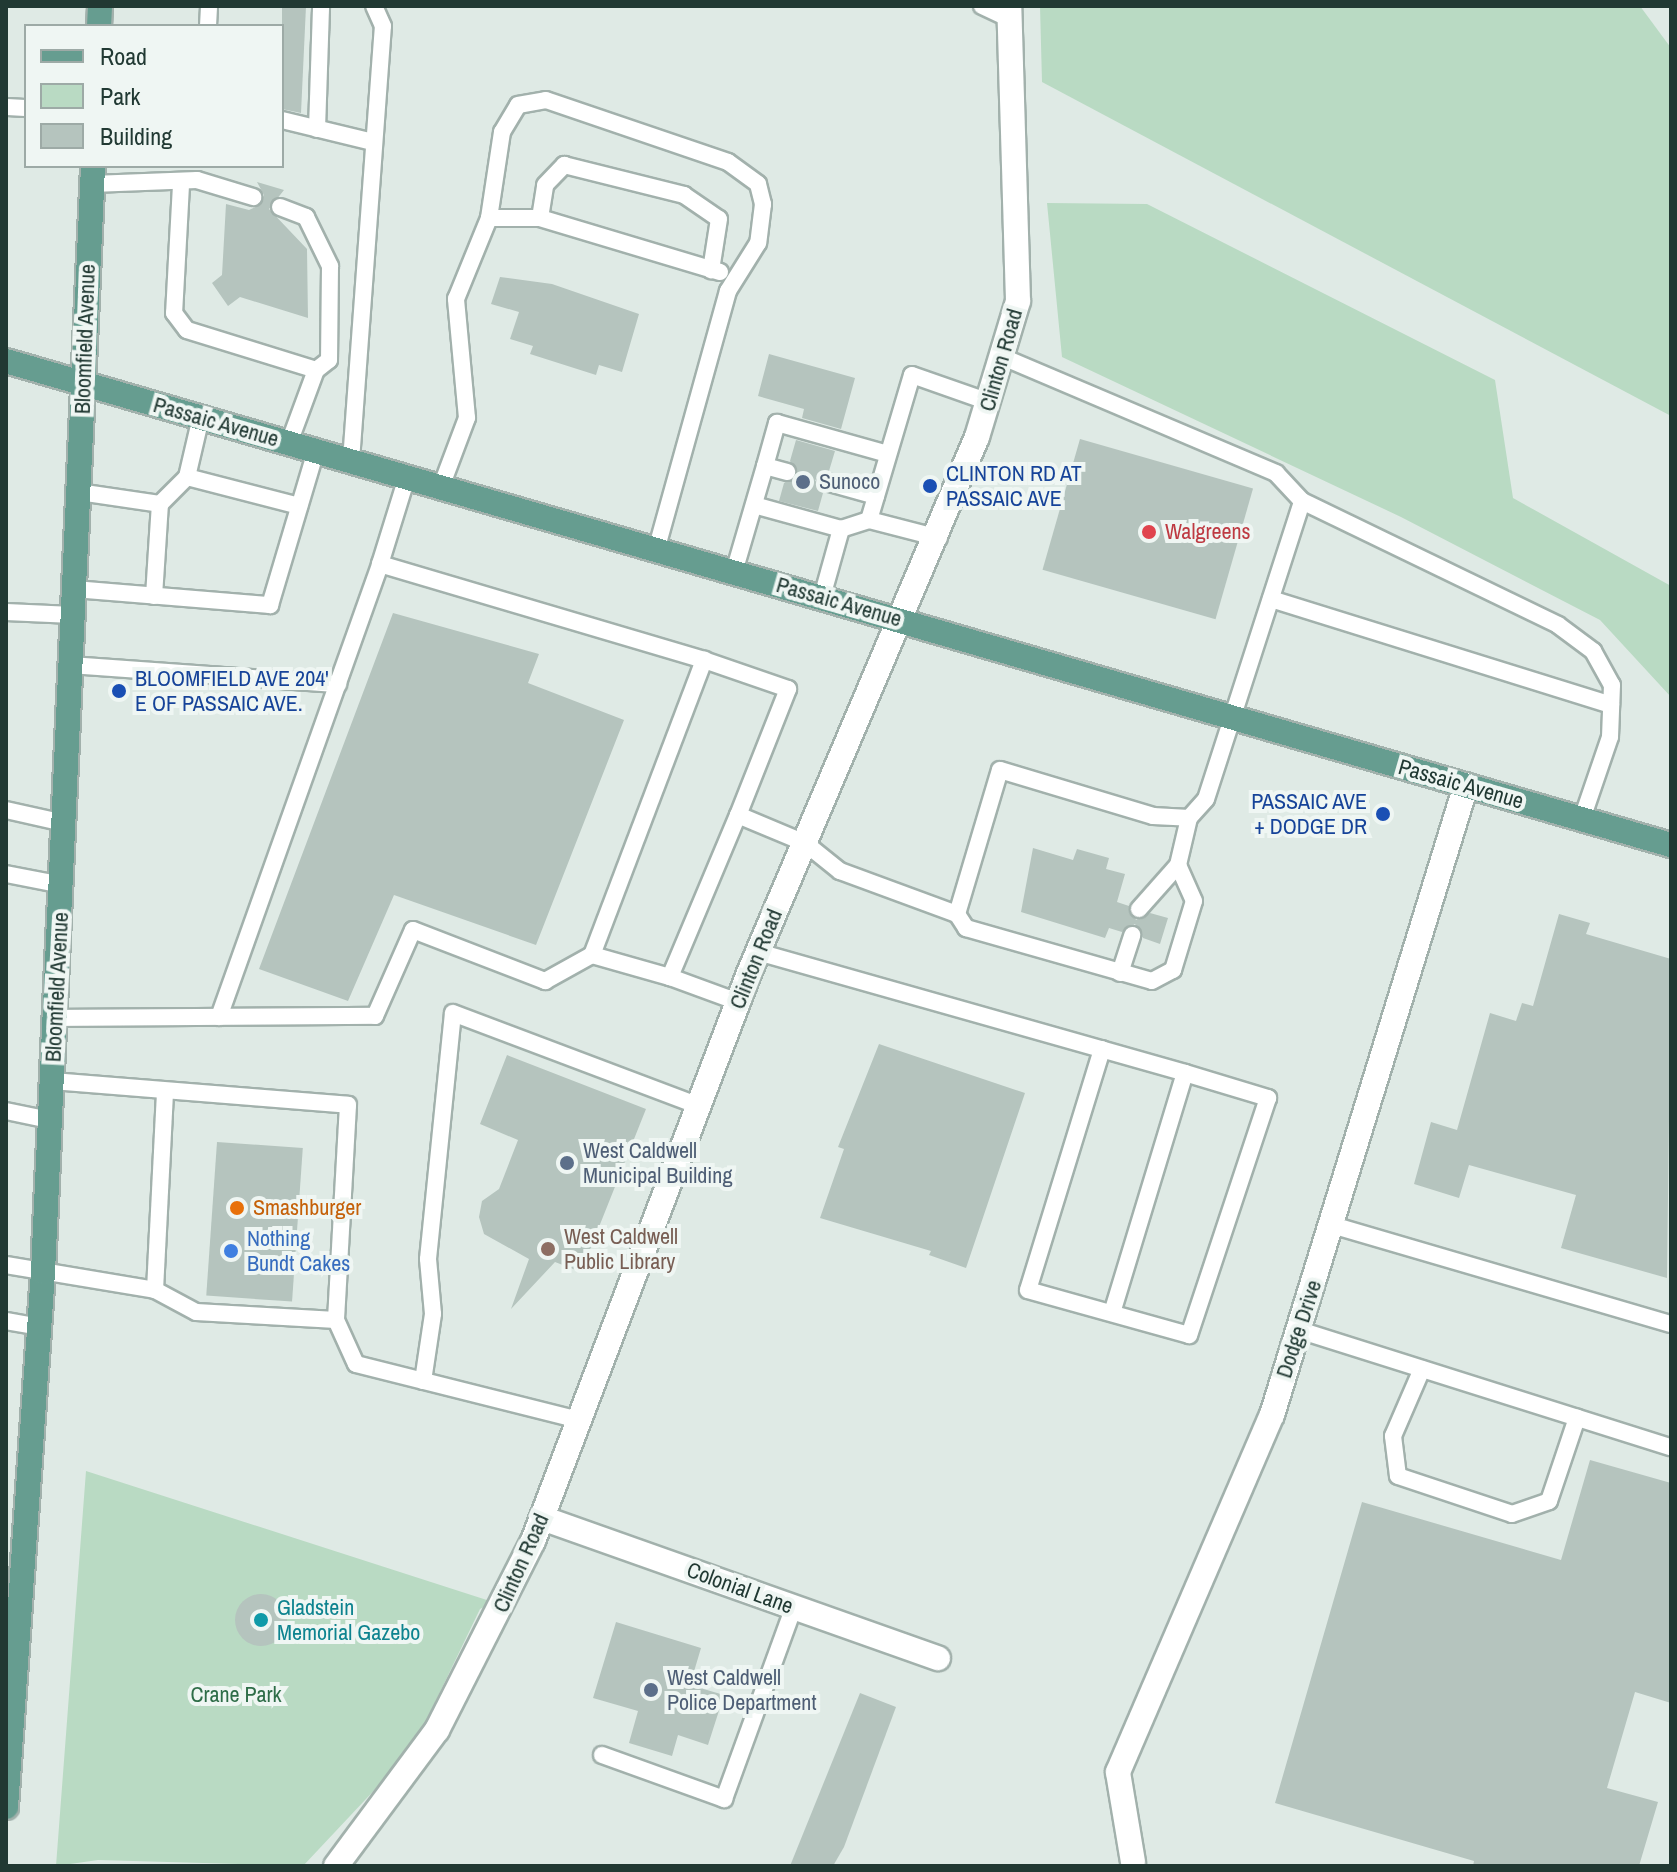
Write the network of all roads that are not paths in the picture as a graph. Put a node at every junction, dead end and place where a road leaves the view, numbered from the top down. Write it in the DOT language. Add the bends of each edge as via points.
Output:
graph roads {
  1 [pos="321,6"];
  2 [pos="374,6"];
  3 [pos="982,6"];
  4 [pos="1010,12"];
  5 [pos="284,121"];
  6 [pos="317,129"];
  7 [pos="373,142"];
  8 [pos="93,175"];
  9 [pos="181,185"];
  10 [pos="253,197"];
  11 [pos="280,207"];
  12 [pos="489,218"];
  13 [pos="540,218"];
  14 [pos="711,270"];
  15 [pos="733,275"];
  16 [pos="1005,358"];
  17 [pos="6,361"];
  18 [pos="316,370"];
  19 [pos="84,382"];
  20 [pos="989,402"];
  21 [pos="201,417"];
  22 [pos="289,443"];
  23 [pos="316,451"];
  24 [pos="888,454"];
  25 [pos="351,461"];
  26 [pos="765,466"];
  27 [pos="787,472"];
  28 [pos="187,477"];
  29 [pos="407,477"];
  30 [pos="826,482"];
  31 [pos="441,487"];
  32 [pos="79,492"];
  33 [pos="876,496"];
  34 [pos="1302,501"];
  35 [pos="160,504"];
  36 [pos="754,505"];
  37 [pos="299,506"];
  38 [pos="869,520"];
  39 [pos="841,529"];
  40 [pos="939,538"];
  41 [pos="656,550"];
  42 [pos="380,564"];
  43 [pos="734,572"];
  44 [pos="74,589"];
  45 [pos="154,596"];
  46 [pos="822,597"];
  47 [pos="1271,599"];
  48 [pos="6,612"];
  49 [pos="73,615"];
  50 [pos="901,621"];
  51 [pos="704,660"];
  52 [pos="71,665"];
  53 [pos="338,684"];
  54 [pos="1611,705"];
  55 [pos="1231,717"];
  56 [pos="1466,785"];
  57 [pos="6,810"];
  58 [pos="738,815"];
  59 [pos="1189,818"];
  60 [pos="1582,819"];
  61 [pos="64,823"];
  62 [pos="805,843"];
  63 [pos="1671,845"];
  64 [pos="1178,865"];
  65 [pos="6,874"];
  66 [pos="62,885"];
  67 [pos="1139,909"];
  68 [pos="957,914"];
  69 [pos="1132,935"];
  70 [pos="758,952"];
  71 [pos="592,955"];
  72 [pos="1120,973"];
  73 [pos="670,977"];
  74 [pos="738,1002"];
  75 [pos="219,1017"];
  76 [pos="55,1018"];
  77 [pos="1102,1049"];
  78 [pos="1185,1073"];
  79 [pos="52,1081"];
  80 [pos="165,1091"];
  81 [pos="699,1106"];
  82 [pos="6,1111"];
  83 [pos="50,1120"];
  84 [pos="1332,1225"];
  85 [pos="6,1265"];
  86 [pos="43,1272"];
  87 [pos="155,1290"];
  88 [pos="1112,1313"];
  89 [pos="336,1320"];
  90 [pos="6,1321"];
  91 [pos="1671,1324"];
  92 [pos="39,1327"];
  93 [pos="1299,1330"];
  94 [pos="1422,1369"];
  95 [pos="423,1381"];
  96 [pos="1577,1418"];
  97 [pos="579,1420"];
  98 [pos="1671,1447"];
  99 [pos="542,1518"];
  100 [pos="794,1607"];
  101 [pos="938,1658"];
  102 [pos="602,1755"];
  103 [pos="6,1807"];
  104 [pos="1134,1864"];
  105 [pos="336,1866"];
  1 -- 6 [label="lane"];
  2 -- 7 [label="lane" via="383,26"];
  3 -- 4 [label="lane"];
  4 -- 16 [label="street, Clinton Road" via="1018,301"];
  5 -- 6 [label="lane"];
  6 -- 7 [label="lane"];
  7 -- 25 [label="lane"];
  8 -- 9 [label="lane"];
  8 -- 19 [label="main road, Bloomfield Avenue"];
  9 -- 10 [label="lane" via="197,180"];
  9 -- 18 [label="lane" via="174,313 187,330"];
  11 -- 18 [label="lane" via="306,217 330,266 329,360"];
  12 -- 13 [label="lane"];
  12 -- 15 [label="lane" via="509,115 518,105 546,100 707,151 758,184 763,204 758,243"];
  12 -- 31 [label="lane" via="456,299 467,418"];
  13 -- 14 [label="lane"];
  13 -- 14 [label="lane" via="545,185 564,165 684,195 719,219"];
  14 -- 15 [label="lane"];
  15 -- 41 [label="lane"];
  16 -- 20 [label="street, Clinton Road"];
  16 -- 34 [label="lane" via="1276,473"];
  17 -- 19 [label="main road, Passaic Avenue"];
  18 -- 22 [label="lane"];
  19 -- 21 [label="main road, Passaic Avenue"];
  19 -- 32 [label="main road, Bloomfield Avenue"];
  20 -- 24 [label="lane" via="912,375"];
  20 -- 40 [label="street, Clinton Road"];
  21 -- 22 [label="main road, Passaic Avenue"];
  21 -- 28 [label="lane"];
  22 -- 23 [label="main road, Passaic Avenue"];
  23 -- 25 [label="main road, Passaic Avenue"];
  23 -- 37 [label="lane"];
  24 -- 26 [label="lane" via="777,423"];
  24 -- 33 [label="lane"];
  25 -- 29 [label="main road, Passaic Avenue"];
  26 -- 27 [label="lane"];
  26 -- 36 [label="lane"];
  28 -- 35 [label="lane"];
  28 -- 37 [label="lane"];
  29 -- 31 [label="main road, Passaic Avenue"];
  29 -- 42 [label="lane"];
  30 -- 33 [label="lane"];
  31 -- 41 [label="main road, Passaic Avenue"];
  32 -- 35 [label="lane"];
  32 -- 44 [label="main road, Bloomfield Avenue"];
  33 -- 38 [label="lane"];
  34 -- 47 [label="lane"];
  34 -- 54 [label="lane" via="1558,625 1593,651 1612,685"];
  35 -- 45 [label="lane"];
  36 -- 39 [label="lane"];
  36 -- 43 [label="lane"];
  37 -- 45 [label="lane" via="270,605"];
  38 -- 39 [label="lane"];
  38 -- 40 [label="lane"];
  39 -- 46 [label="lane"];
  40 -- 50 [label="street, Clinton Road"];
  41 -- 43 [label="main road, Passaic Avenue"];
  42 -- 51 [label="lane"];
  42 -- 53 [label="lane"];
  43 -- 46 [label="main road, Passaic Avenue"];
  44 -- 45 [label="lane"];
  44 -- 49 [label="main road, Bloomfield Avenue"];
  46 -- 50 [label="main road, Passaic Avenue"];
  47 -- 54 [label="lane"];
  47 -- 55 [label="lane"];
  48 -- 49 [label="lane"];
  49 -- 52 [label="main road, Bloomfield Avenue"];
  50 -- 55 [label="main road, Passaic Avenue"];
  50 -- 62 [label="street, Clinton Road"];
  51 -- 58 [label="lane" via="788,689"];
  51 -- 71 [label="lane"];
  52 -- 53 [label="lane"];
  52 -- 61 [label="main road, Bloomfield Avenue"];
  53 -- 75 [label="lane"];
  54 -- 60 [label="lane" via="1610,737"];
  55 -- 56 [label="main road, Passaic Avenue"];
  55 -- 59 [label="lane" via="1206,799"];
  56 -- 60 [label="main road, Passaic Avenue"];
  56 -- 84 [label="street, Dodge Drive"];
  57 -- 61 [label="lane"];
  58 -- 62 [label="lane"];
  58 -- 73 [label="lane"];
  59 -- 64 [label="lane"];
  59 -- 68 [label="lane" via="1153,816 1000,770"];
  60 -- 63 [label="main road, Passaic Avenue"];
  61 -- 66 [label="main road, Bloomfield Avenue"];
  62 -- 68 [label="lane" via="840,871"];
  62 -- 70 [label="street, Clinton Road"];
  64 -- 67 [label="lane"];
  64 -- 72 [label="lane" via="1194,901 1173,970 1152,981"];
  65 -- 66 [label="lane"];
  66 -- 76 [label="main road, Bloomfield Avenue"];
  68 -- 72 [label="lane" via="966,928"];
  69 -- 72 [label="lane"];
  70 -- 74 [label="street, Clinton Road"];
  70 -- 77 [label="lane"];
  71 -- 73 [label="lane"];
  71 -- 75 [label="lane" via="545,981 413,930 375,1016"];
  73 -- 74 [label="lane"];
  74 -- 81 [label="street, Clinton Road"];
  75 -- 76 [label="lane"];
  76 -- 79 [label="main road, Bloomfield Avenue"];
  77 -- 78 [label="lane"];
  77 -- 88 [label="lane" via="1028,1290"];
  78 -- 88 [label="lane"];
  78 -- 88 [label="lane" via="1268,1098 1189,1335"];
  79 -- 80 [label="lane"];
  79 -- 83 [label="main road, Bloomfield Avenue"];
  80 -- 87 [label="lane"];
  80 -- 89 [label="lane" via="348,1105"];
  81 -- 95 [label="lane" via="453,1013 428,1259 433,1314"];
  81 -- 97 [label="street, Clinton Road"];
  82 -- 83 [label="lane"];
  83 -- 86 [label="main road, Bloomfield Avenue"];
  84 -- 91 [label="lane"];
  84 -- 93 [label="street, Dodge Drive"];
  85 -- 86 [label="lane"];
  86 -- 87 [label="lane"];
  86 -- 92 [label="main road, Bloomfield Avenue"];
  87 -- 89 [label="lane" via="196,1312"];
  89 -- 95 [label="lane" via="356,1364"];
  90 -- 92 [label="lane"];
  92 -- 103 [label="main road, Bloomfield Avenue"];
  93 -- 94 [label="lane"];
  93 -- 104 [label="street, Dodge Drive" via="1272,1415 1118,1772"];
  94 -- 96 [label="lane"];
  94 -- 96 [label="lane" via="1393,1436 1398,1476 1512,1514 1549,1501"];
  95 -- 97 [label="lane"];
  96 -- 98 [label="lane"];
  97 -- 99 [label="street, Clinton Road"];
  99 -- 100 [label="street, Colonial Lane"];
  99 -- 105 [label="street, Clinton Road" via="451,1708"];
  100 -- 101 [label="street, Colonial Lane"];
  100 -- 102 [label="lane" via="724,1799"];
}
